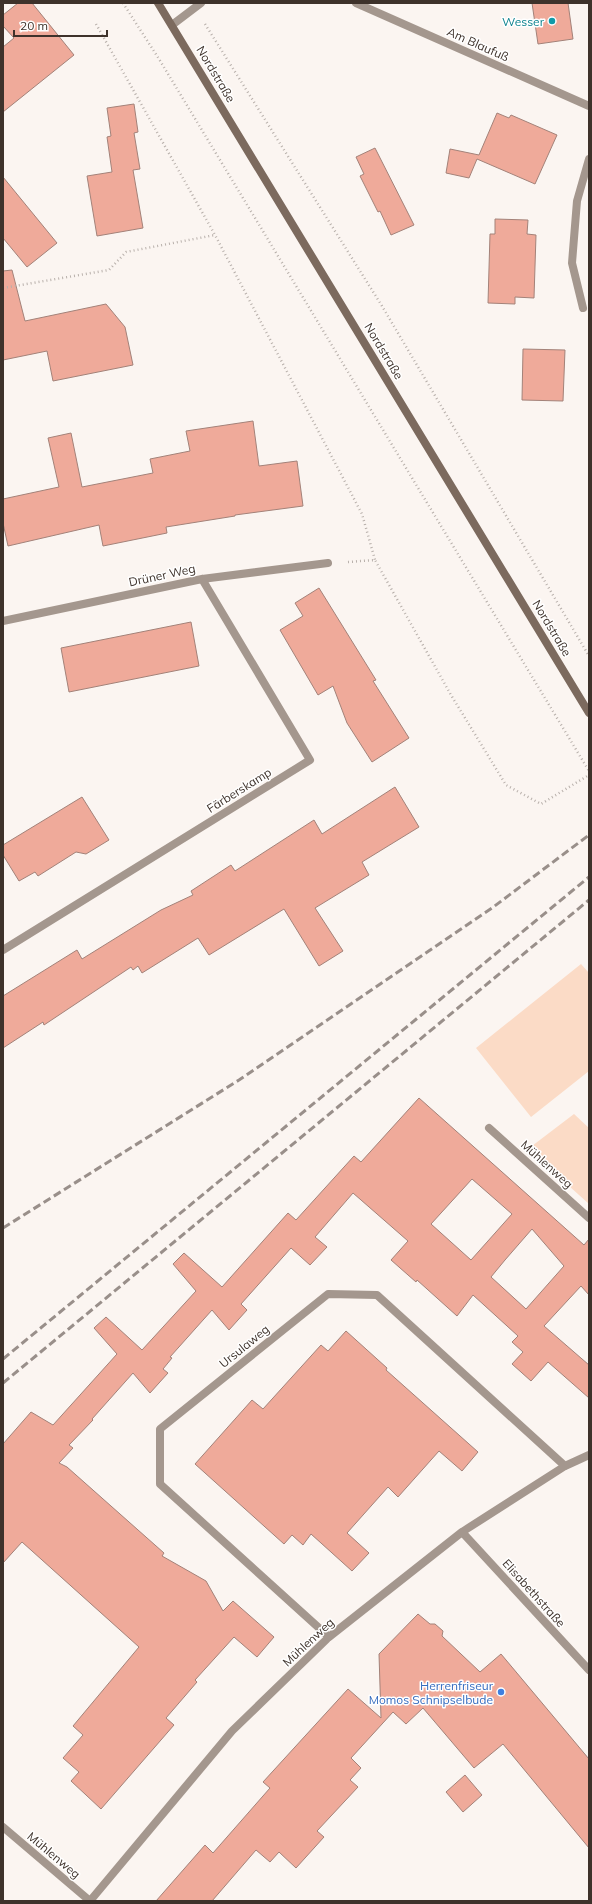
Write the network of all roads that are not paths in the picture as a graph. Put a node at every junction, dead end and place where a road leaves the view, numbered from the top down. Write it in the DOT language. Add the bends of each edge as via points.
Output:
graph roads {
  1 [pos="158,3"];
  2 [pos="356,3"];
  3 [pos="197,5"];
  4 [pos="172,25"];
  5 [pos="589,106"];
  6 [pos="589,159"];
  7 [pos="583,308"];
  8 [pos="328,564"];
  9 [pos="202,579"];
  10 [pos="3,621"];
  11 [pos="589,713"];
  12 [pos="3,950"];
  13 [pos="489,1128"];
  14 [pos="589,1218"];
  15 [pos="589,1455"];
  16 [pos="566,1466"];
  17 [pos="462,1532"];
  18 [pos="329,1637"];
  19 [pos="589,1670"];
  20 [pos="3,1827"];
  21 [pos="90,1901"];
  1 -- 4 [label="street, Nordstraße"];
  2 -- 5 [label="street, Am Blaufuß"];
  3 -- 4 [label="street"];
  4 -- 11 [label="street, Nordstraße"];
  6 -- 7 [label="street" via="577,201 572,263"];
  8 -- 9 [label="street, Drüner Weg"];
  9 -- 10 [label="street, Drüner Weg"];
  9 -- 12 [label="street, Färberskamp" via="310,760"];
  13 -- 14 [label="street, Mühlenweg"];
  15 -- 16 [label="street, Mühlenweg"];
  16 -- 17 [label="street, Mühlenweg"];
  16 -- 18 [label="street, Ursulaweg" via="377,1295 328,1294 160,1429 160,1484"];
  17 -- 18 [label="street, Mühlenweg"];
  17 -- 19 [label="street, Elisabethstraße"];
  18 -- 21 [label="street, Mühlenweg" via="232,1731"];
  20 -- 21 [label="street, Mühlenweg"];
}
